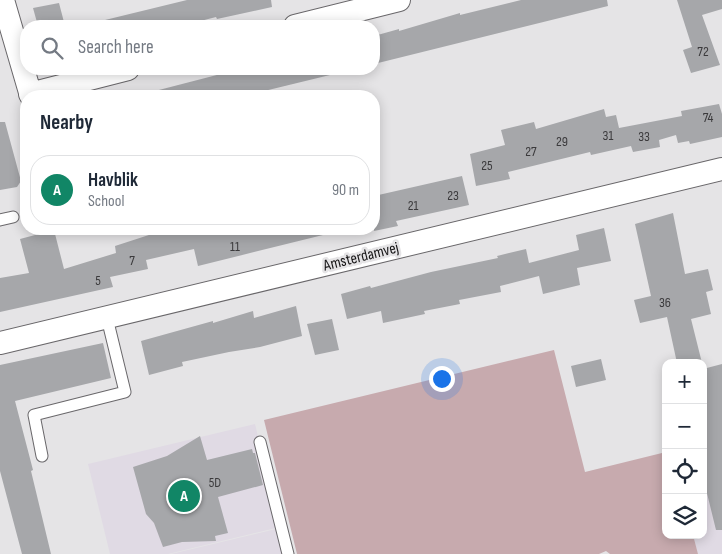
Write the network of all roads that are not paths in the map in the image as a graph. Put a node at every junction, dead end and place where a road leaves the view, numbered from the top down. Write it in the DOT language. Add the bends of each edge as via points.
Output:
graph roads {
  1 [pos="3,0"];
  2 [pos="398,0"];
  3 [pos="319,20"];
  4 [pos="20,58"];
  5 [pos="25,75"];
  6 [pos="106,75"];
  7 [pos="30,90"];
  8 [pos="50,90"];
  9 [pos="722,169"];
  10 [pos="13,217"];
  11 [pos="0,220"];
  12 [pos="107,318"];
  13 [pos="0,343"];
  14 [pos="260,442"];
  15 [pos="42,456"];
  16 [pos="288,554"];
  1 -- 4 [label="street"];
  2 -- 3 [label="street"];
  5 -- 7 [label="street"];
  6 -- 8 [label="street"];
  9 -- 12 [label="street, Amsterdamvej"];
  10 -- 11 [label="lane"];
  12 -- 13 [label="street, Amsterdamvej"];
  12 -- 15 [label="lane" via="125,392 34,415"];
  14 -- 16 [label="lane"];
}
